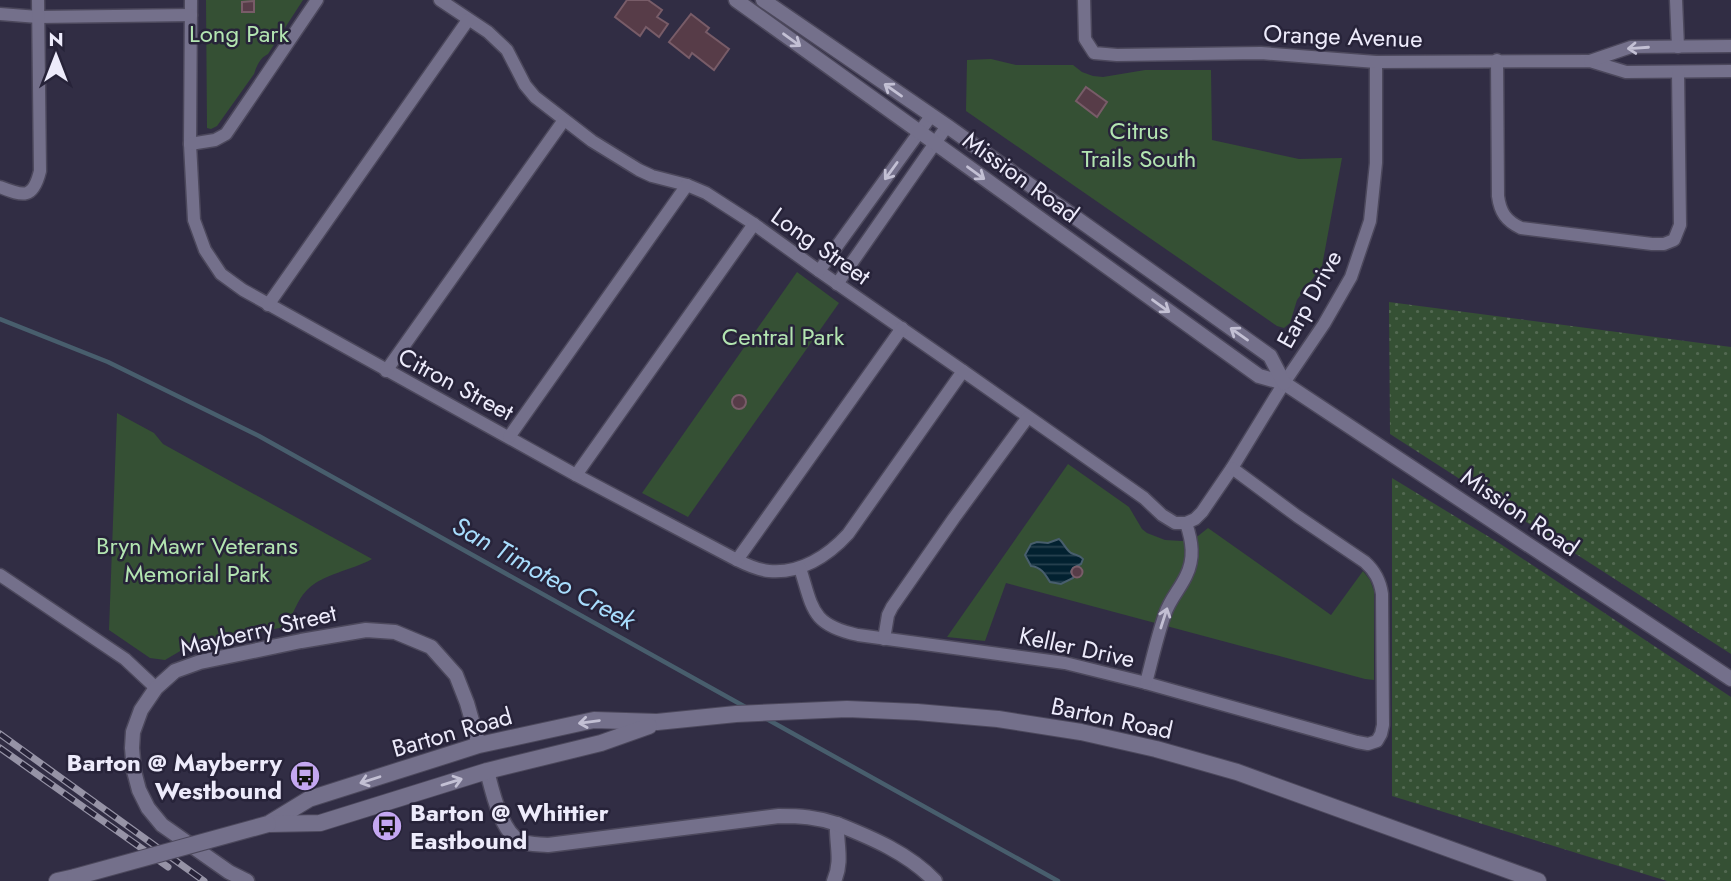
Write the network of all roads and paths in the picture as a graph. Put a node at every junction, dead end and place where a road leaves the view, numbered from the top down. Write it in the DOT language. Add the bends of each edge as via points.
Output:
graph roads {
  1 [pos="38,0"];
  2 [pos="191,0"];
  3 [pos="317,0"];
  4 [pos="440,0"];
  5 [pos="736,0"];
  6 [pos="763,0"];
  7 [pos="1084,0"];
  8 [pos="1676,0"];
  9 [pos="0,14"];
  10 [pos="191,15"];
  11 [pos="38,17"];
  12 [pos="468,20"];
  13 [pos="1731,46"];
  14 [pos="1678,47"];
  15 [pos="1497,60"];
  16 [pos="1590,61"];
  17 [pos="1376,62"];
  18 [pos="1731,71"];
  19 [pos="1678,72"];
  20 [pos="931,116"];
  21 [pos="564,120"];
  22 [pos="947,126"];
  23 [pos="919,132"];
  24 [pos="190,144"];
  25 [pos="936,144"];
  26 [pos="687,186"];
  27 [pos="0,187"];
  28 [pos="864,208"];
  29 [pos="881,221"];
  30 [pos="754,224"];
  31 [pos="819,271"];
  32 [pos="837,284"];
  33 [pos="268,305"];
  34 [pos="902,328"];
  35 [pos="386,370"];
  36 [pos="963,370"];
  37 [pos="1284,383"];
  38 [pos="1028,417"];
  39 [pos="509,437"];
  40 [pos="1231,468"];
  41 [pos="576,475"];
  42 [pos="1186,523"];
  43 [pos="737,560"];
  44 [pos="800,568"];
  45 [pos="0,575"];
  46 [pos="884,639"];
  47 [pos="1731,679"];
  48 [pos="1146,683"];
  49 [pos="156,688"];
  50 [pos="657,723"];
  51 [pos="479,745"];
  52 [pos="487,771"];
  53 [pos="268,824"];
  54 [pos="837,824"];
  55 [pos="57,881"];
  56 [pos="247,881"];
  57 [pos="834,881"];
  58 [pos="935,881"];
  59 [pos="1538,881"];
  1 -- 11 [label="street"];
  2 -- 10 [label="street, Citron Street"];
  3 -- 24 [label="street" via="226,134"];
  4 -- 12 [label="street, Long Street"];
  5 -- 23 [label="street, Mission Road, one-way"];
  20 -- 6 [label="street, Mission Road, one-way"];
  7 -- 17 [label="street, Orange Avenue" via="1085,38 1094,53 1261,53"];
  8 -- 14 [label="street"];
  9 -- 11 [label="street"];
  10 -- 11 [label="street"];
  10 -- 24 [label="street, Citron Street"];
  11 -- 27 [label="street" via="40,171 30,193 21,195"];
  12 -- 21 [label="street, Long Street" via="507,50 530,91"];
  12 -- 33 [label="street"];
  13 -- 14 [label="street, Orange Avenue"];
  14 -- 16 [label="street, Orange Avenue, one-way" via="1631,47"];
  15 -- 16 [label="street, Orange Avenue"];
  15 -- 17 [label="street, Orange Avenue"];
  15 -- 19 [label="street" via="1498,196 1504,216 1521,229 1652,244 1674,240 1679,225"];
  16 -- 19 [label="street, Orange Avenue" via="1626,72"];
  17 -- 37 [label="street, Earp Drive" via="1376,163 1370,221 1351,277"];
  18 -- 19 [label="street, Orange Avenue"];
  20 -- 22 [label="street, Mission Road"];
  20 -- 23 [label="street"];
  21 -- 26 [label="street, Long Street" via="639,170"];
  21 -- 35 [label="street"];
  22 -- 25 [label="street"];
  37 -- 22 [label="street, Mission Road, one-way" via="1270,356"];
  23 -- 25 [label="street, Mission Road"];
  23 -- 28 [label="street, one-way"];
  24 -- 33 [label="street, Citron Street" via="194,220 205,250 221,274"];
  25 -- 29 [label="street"];
  25 -- 37 [label="street, Mission Road, one-way" via="1259,376"];
  26 -- 30 [label="street, Long Street"];
  26 -- 39 [label="street"];
  28 -- 29 [label="street"];
  28 -- 31 [label="street"];
  29 -- 32 [label="street"];
  30 -- 31 [label="street, Long Street"];
  30 -- 41 [label="street"];
  31 -- 32 [label="street, Long Street"];
  32 -- 34 [label="street, Long Street"];
  33 -- 35 [label="street, Citron Street"];
  34 -- 36 [label="street, Long Street"];
  34 -- 43 [label="street"];
  35 -- 39 [label="street, Citron Street"];
  36 -- 38 [label="street, Long Street"];
  36 -- 44 [label="street" via="835,550"];
  37 -- 40 [label="street, Earp Drive"];
  37 -- 47 [label="street, Mission Road"];
  38 -- 42 [label="street, Long Street" via="1169,520"];
  38 -- 46 [label="street" via="892,607"];
  39 -- 41 [label="street, Citron Street"];
  40 -- 42 [label="street, Earp Drive" via="1202,512"];
  40 -- 48 [label="street, Keller Drive" via="1365,562 1379,579 1383,724 1377,741 1357,742"];
  41 -- 43 [label="street, Citron Street"];
  48 -- 42 [label="street, one-way" via="1167,607 1191,565 1192,543"];
  43 -- 44 [label="street, Citron Street" via="769,571"];
  44 -- 46 [label="street, Keller Drive" via="811,605 826,624 842,632"];
  45 -- 49 [label="street" via="125,659"];
  46 -- 48 [label="street, Keller Drive" via="1065,663"];
  49 -- 51 [label="street, Mayberry Street" via="175,671 200,662 366,630 395,632 430,647 456,675"];
  49 -- 56 [label="street, Mayberry Street" via="133,732 139,790 162,825"];
  50 -- 51 [label="main road, Barton Road, one-way" via="594,720"];
  50 -- 52 [label="main road, Barton Road" via="601,743"];
  50 -- 59 [label="main road, Barton Road" via="846,709 998,719 1081,732 1237,772"];
  51 -- 53 [label="main road, Barton Road, one-way" via="309,799"];
  53 -- 52 [label="main road, Barton Road, one-way" via="320,823"];
  52 -- 54 [label="street" via="505,826 512,836 532,844 779,816"];
  53 -- 55 [label="main road, Barton Road, bridge"];
  54 -- 57 [label="street" via="840,859"];
  54 -- 58 [label="street" via="875,839"];
}
